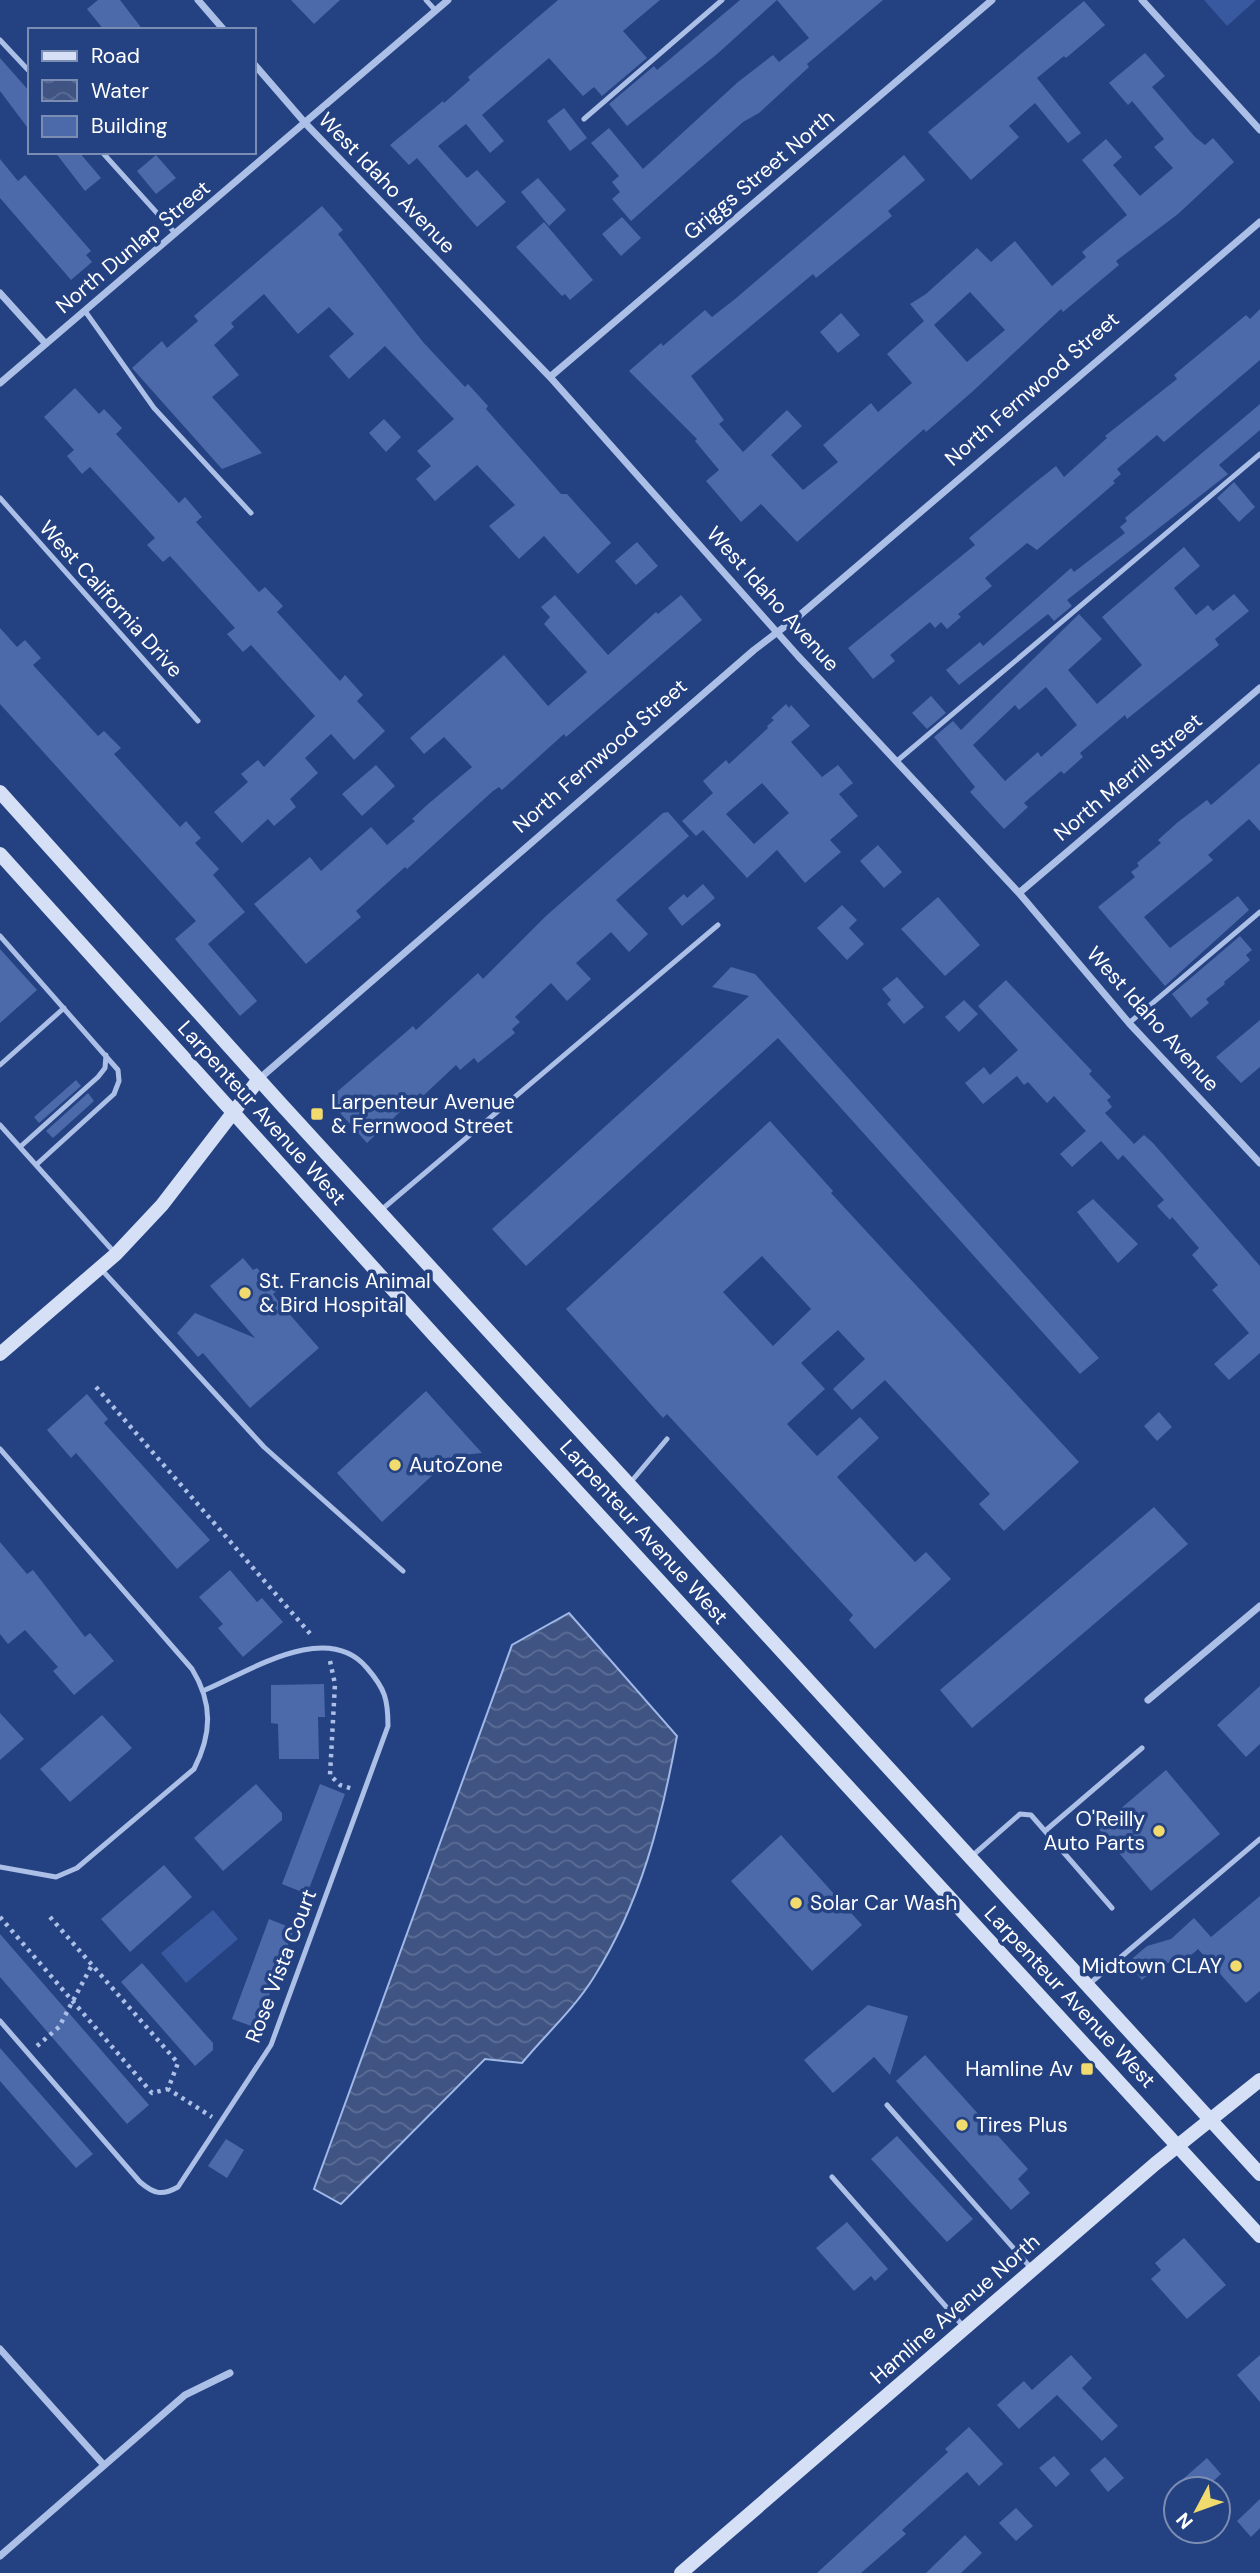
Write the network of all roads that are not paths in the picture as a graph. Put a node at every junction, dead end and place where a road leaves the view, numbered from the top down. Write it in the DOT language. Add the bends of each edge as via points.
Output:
graph roads {
  1 [pos="198,0"];
  2 [pos="426,0"];
  3 [pos="448,0"];
  4 [pos="722,0"];
  5 [pos="992,0"];
  6 [pos="1142,0"];
  7 [pos="436,11"];
  8 [pos="222,28"];
  9 [pos="0,40"];
  10 [pos="256,66"];
  11 [pos="28,70"];
  12 [pos="584,120"];
  13 [pos="306,124"];
  14 [pos="1260,130"];
  15 [pos="104,154"];
  16 [pos="1260,222"];
  17 [pos="175,233"];
  18 [pos="0,293"];
  19 [pos="85,311"];
  20 [pos="46,344"];
  21 [pos="550,377"];
  22 [pos="0,383"];
  23 [pos="1260,454"];
  24 [pos="0,498"];
  25 [pos="251,513"];
  26 [pos="778,631"];
  27 [pos="1260,688"];
  28 [pos="198,721"];
  29 [pos="897,761"];
  30 [pos="0,792"];
  31 [pos="0,854"];
  32 [pos="1019,893"];
  33 [pos="1260,912"];
  34 [pos="718,925"];
  35 [pos="0,936"];
  36 [pos="64,1008"];
  37 [pos="1129,1023"];
  38 [pos="106,1055"];
  39 [pos="0,1065"];
  40 [pos="259,1079"];
  41 [pos="232,1112"];
  42 [pos="0,1125"];
  43 [pos="20,1146"];
  44 [pos="1260,1146"];
  45 [pos="1252,1153"];
  46 [pos="1260,1163"];
  47 [pos="36,1165"];
  48 [pos="380,1211"];
  49 [pos="116,1254"];
  50 [pos="100,1267"];
  51 [pos="0,1354"];
  52 [pos="667,1439"];
  53 [pos="0,1449"];
  54 [pos="630,1483"];
  55 [pos="402,1571"];
  56 [pos="1260,1606"];
  57 [pos="205,1690"];
  58 [pos="1148,1700"];
  59 [pos="1142,1748"];
  60 [pos="1045,1831"];
  61 [pos="1260,1839"];
  62 [pos="970,1858"];
  63 [pos="0,1869"];
  64 [pos="1112,1908"];
  65 [pos="1088,1985"];
  66 [pos="0,2021"];
  67 [pos="1260,2080"];
  68 [pos="887,2105"];
  69 [pos="1212,2119"];
  70 [pos="1178,2146"];
  71 [pos="1260,2174"];
  72 [pos="832,2177"];
  73 [pos="1260,2236"];
  74 [pos="1033,2270"];
  75 [pos="965,2328"];
  76 [pos="0,2349"];
  77 [pos="230,2373"];
  78 [pos="103,2464"];
  79 [pos="0,2556"];
  80 [pos="681,2573"];
  1 -- 8 [label="street"];
  2 -- 7 [label="lane"];
  3 -- 7 [label="street, North Dunlap Street"];
  4 -- 12 [label="lane"];
  5 -- 21 [label="street, Griggs Street North"];
  6 -- 14 [label="street"];
  7 -- 13 [label="street, North Dunlap Street"];
  9 -- 11 [label="lane"];
  10 -- 13 [label="street, West Idaho Avenue"];
  13 -- 17 [label="street, North Dunlap Street"];
  13 -- 21 [label="street, West Idaho Avenue"];
  15 -- 17 [label="lane"];
  16 -- 26 [label="street, North Fernwood Street"];
  17 -- 19 [label="street, North Dunlap Street"];
  18 -- 20 [label="street"];
  19 -- 20 [label="street, North Dunlap Street"];
  19 -- 25 [label="lane" via="154,408"];
  20 -- 22 [label="street, North Dunlap Street"];
  21 -- 26 [label="street, West Idaho Avenue"];
  23 -- 29 [label="lane"];
  24 -- 28 [label="lane, West California Drive"];
  26 -- 29 [label="street, West Idaho Avenue"];
  26 -- 40 [label="street, North Fernwood Street"];
  27 -- 32 [label="street, North Merrill Street"];
  29 -- 32 [label="street, West Idaho Avenue"];
  30 -- 40 [label="main road, Larpenteur Avenue West"];
  31 -- 41 [label="main road, Larpenteur Avenue West"];
  32 -- 37 [label="street, West Idaho Avenue"];
  33 -- 37 [label="lane"];
  34 -- 48 [label="lane"];
  35 -- 36 [label="lane"];
  36 -- 38 [label="lane"];
  36 -- 39 [label="lane"];
  37 -- 45 [label="street, West Idaho Avenue"];
  38 -- 43 [label="lane" via="105,1068 98,1077"];
  38 -- 47 [label="lane" via="118,1070 114,1094"];
  40 -- 41 [label="main road, North Fernwood Street"];
  40 -- 48 [label="main road, Larpenteur Avenue West"];
  41 -- 49 [label="main road, North Fernwood Street" via="162,1205"];
  41 -- 70 [label="main road, Larpenteur Avenue West"];
  42 -- 43 [label="lane"];
  43 -- 47 [label="lane"];
  44 -- 45 [label="street"];
  45 -- 46 [label="street, West Idaho Avenue"];
  47 -- 49 [label="lane"];
  48 -- 54 [label="main road, Larpenteur Avenue West"];
  49 -- 50 [label="main road, North Fernwood Street"];
  50 -- 51 [label="main road, North Fernwood Street"];
  50 -- 55 [label="lane" via="264,1447"];
  52 -- 54 [label="lane"];
  53 -- 57 [label="lane" via="192,1669"];
  54 -- 62 [label="main road, Larpenteur Avenue West"];
  56 -- 58 [label="street"];
  57 -- 63 [label="lane" via="207,1737 194,1769 77,1868 56,1877"];
  57 -- 66 [label="lane, Rose Vista Court" via="303,1648 346,1651 363,1662 388,1699 388,1726 271,2045 178,2187 166,2194 152,2193"];
  59 -- 60 [label="lane"];
  60 -- 62 [label="lane" via="1031,1815 1020,1814"];
  60 -- 64 [label="lane"];
  61 -- 65 [label="lane"];
  62 -- 65 [label="main road, Larpenteur Avenue West"];
  65 -- 69 [label="main road, Larpenteur Avenue West"];
  67 -- 69 [label="main road, Hamline Avenue North"];
  68 -- 74 [label="lane"];
  69 -- 70 [label="main road, Hamline Avenue North"];
  69 -- 71 [label="main road, Larpenteur Avenue West"];
  70 -- 73 [label="main road, Larpenteur Avenue West"];
  70 -- 74 [label="main road, Hamline Avenue North"];
  72 -- 75 [label="lane"];
  74 -- 75 [label="main road, Hamline Avenue North"];
  75 -- 80 [label="main road, Hamline Avenue North"];
  76 -- 78 [label="street"];
  77 -- 78 [label="street" via="185,2395"];
  78 -- 79 [label="street"];
}
